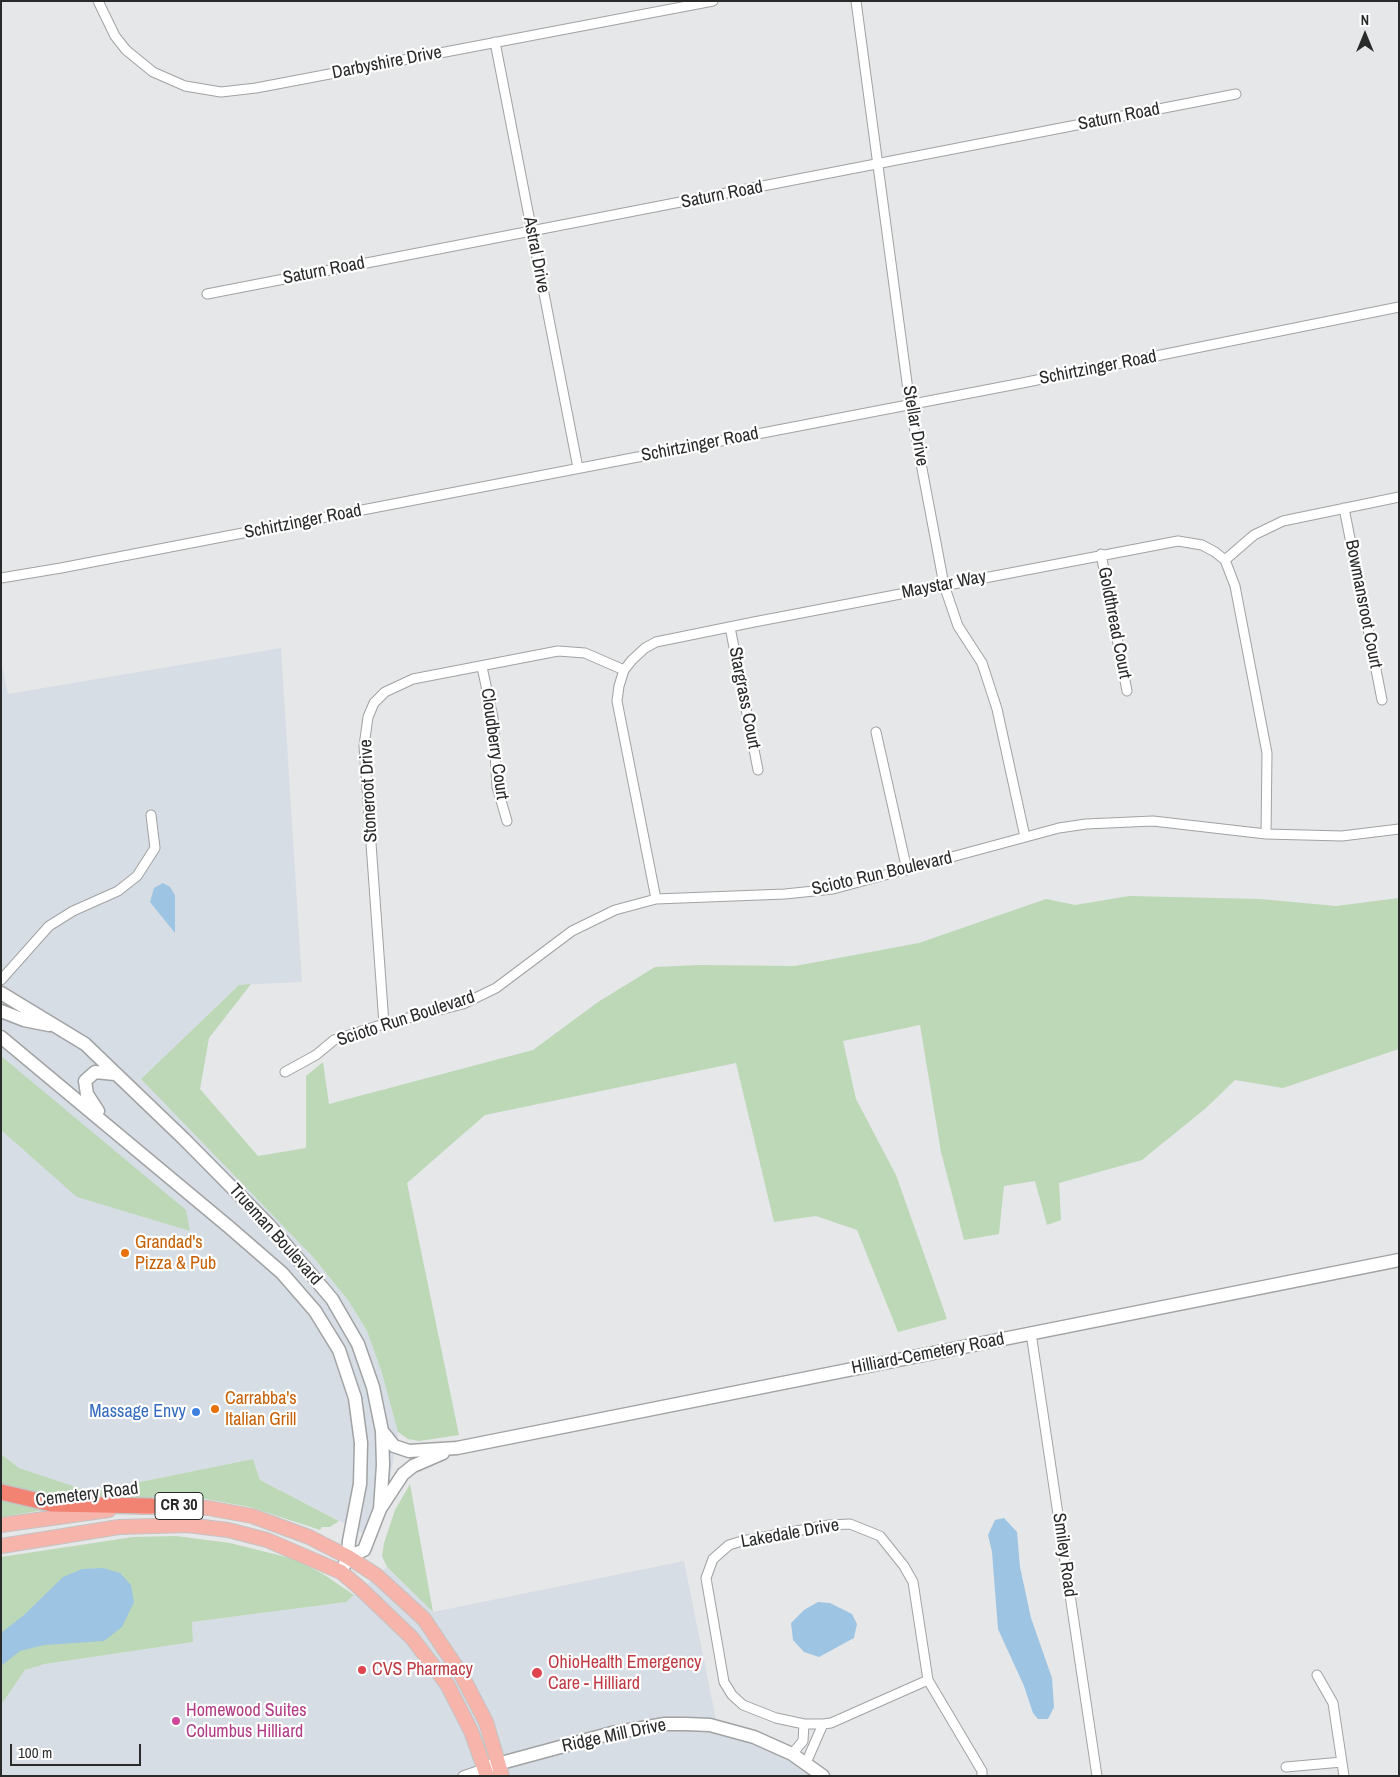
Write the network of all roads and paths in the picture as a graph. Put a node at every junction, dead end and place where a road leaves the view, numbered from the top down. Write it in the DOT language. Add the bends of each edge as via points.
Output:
graph roads {
  1 [pos="98,1"];
  2 [pos="713,1"];
  3 [pos="856,1"];
  4 [pos="495,42"];
  5 [pos="1236,94"];
  6 [pos="879,164"];
  7 [pos="531,231"];
  8 [pos="208,294"];
  9 [pos="1399,307"];
  10 [pos="910,405"];
  11 [pos="578,468"];
  12 [pos="1399,497"];
  13 [pos="1344,508"];
  14 [pos="1101,554"];
  15 [pos="1225,560"];
  16 [pos="1,578"];
  17 [pos="944,585"];
  18 [pos="730,627"];
  19 [pos="482,667"];
  20 [pos="624,670"];
  21 [pos="1127,691"];
  22 [pos="1382,700"];
  23 [pos="876,732"];
  24 [pos="758,770"];
  25 [pos="151,815"];
  26 [pos="506,821"];
  27 [pos="1399,829"];
  28 [pos="1266,834"];
  29 [pos="1025,837"];
  30 [pos="907,870"];
  31 [pos="656,899"];
  32 [pos="1,980"];
  33 [pos="1,993"];
  34 [pos="1,1011"];
  35 [pos="384,1024"];
  36 [pos="61,1028"];
  37 [pos="1,1037"];
  38 [pos="285,1072"];
  39 [pos="115,1074"];
  40 [pos="114,1130"];
  41 [pos="1399,1260"];
  42 [pos="310,1272"];
  43 [pos="282,1273"];
  44 [pos="1031,1333"];
  45 [pos="382,1431"];
  46 [pos="457,1448"];
  47 [pos="1,1492"];
  48 [pos="151,1506"];
  49 [pos="380,1510"];
  50 [pos="1,1526"];
  51 [pos="1,1546"];
  52 [pos="348,1557"];
  53 [pos="341,1572"];
  54 [pos="1317,1675"];
  55 [pos="928,1680"];
  56 [pos="804,1724"];
  57 [pos="823,1724"];
  58 [pos="792,1754"];
  59 [pos="1342,1762"];
  60 [pos="806,1763"];
  61 [pos="1286,1767"];
  62 [pos="501,1770"];
  63 [pos="487,1772"];
  64 [pos="463,1776"];
  65 [pos="823,1776"];
  66 [pos="982,1776"];
  67 [pos="1096,1776"];
  68 [pos="1344,1776"];
  1 -- 4 [label="street, Darbyshire Drive" via="115,36 138,61 169,80 220,92 256,88"];
  2 -- 4 [label="street, Darbyshire Drive"];
  3 -- 6 [label="street, Stellar Drive"];
  4 -- 7 [label="street, Astral Drive"];
  5 -- 6 [label="street, Saturn Road"];
  6 -- 7 [label="street, Saturn Road"];
  6 -- 10 [label="street, Stellar Drive"];
  7 -- 8 [label="street, Saturn Road"];
  7 -- 11 [label="street, Astral Drive"];
  9 -- 10 [label="street, Schirtzinger Road"];
  10 -- 11 [label="street, Schirtzinger Road"];
  10 -- 17 [label="street, Stellar Drive"];
  11 -- 16 [label="street, Schirtzinger Road"];
  12 -- 13 [label="street"];
  13 -- 15 [label="street" via="1283,521 1254,535"];
  13 -- 22 [label="street, Bowmansroot Court"];
  14 -- 15 [label="street, Maystar Way" via="1178,541 1202,545"];
  14 -- 17 [label="street, Maystar Way"];
  14 -- 21 [label="street, Goldthread Court"];
  15 -- 28 [label="street" via="1235,586 1264,730 1268,780"];
  17 -- 18 [label="street, Maystar Way"];
  17 -- 29 [label="street, Stellar Drive" via="958,626 982,662 997,709"];
  18 -- 20 [label="street, Maystar Way" via="656,642 638,654"];
  18 -- 24 [label="street, Stargrass Court"];
  19 -- 20 [label="street, Stoneroot Drive" via="572,650"];
  19 -- 26 [label="street, Cloudberry Court" via="493,718 497,787"];
  19 -- 35 [label="street, Stoneroot Drive" via="398,684 374,703 368,717 364,746"];
  20 -- 31 [label="street" via="619,686 619,716"];
  23 -- 30 [label="street"];
  25 -- 32 [label="street" via="155,848 137,876 118,891 73,911 49,926"];
  27 -- 28 [label="street, Scioto Run Boulevard" via="1342,836"];
  28 -- 29 [label="street, Scioto Run Boulevard" via="1153,821 1086,824"];
  29 -- 30 [label="street, Scioto Run Boulevard"];
  30 -- 31 [label="street, Scioto Run Boulevard" via="824,890"];
  31 -- 35 [label="street, Scioto Run Boulevard" via="615,910 572,931 496,988 463,1004"];
  33 -- 36 [label="main road, Trueman Boulevard"];
  34 -- 36 [label="main road"];
  35 -- 38 [label="street, Scioto Run Boulevard" via="334,1040 316,1055"];
  36 -- 39 [label="main road, Trueman Boulevard" via="85,1044"];
  37 -- 40 [label="main road, Trueman Boulevard"];
  39 -- 40 [label="main road" via="95,1072 87,1078 85,1088 90,1102"];
  39 -- 42 [label="main road, Trueman Boulevard" via="269,1225"];
  40 -- 43 [label="main road, Trueman Boulevard"];
  41 -- 44 [label="main road, Hilliard-Cemetery Road"];
  42 -- 43 [label="main road" via="297,1269"];
  42 -- 45 [label="main road, Trueman Boulevard" via="332,1299 358,1344 373,1387"];
  43 -- 52 [label="main road, Trueman Boulevard" via="315,1311 340,1350 354,1398 361,1443 360,1484 348,1541"];
  44 -- 46 [label="main road, Hilliard-Cemetery Road"];
  44 -- 67 [label="street, Smiley Road"];
  45 -- 46 [label="main road, Hilliard-Cemetery Road" via="394,1446 410,1451"];
  45 -- 49 [label="main road, Trueman Boulevard"];
  46 -- 49 [label="main road, Hilliard-Cemetery Road" via="403,1474"];
  47 -- 48 [label="highway" via="52,1504"];
  48 -- 50 [label="main road, Cemetery Road / CR 30"];
  48 -- 52 [label="main road, Cemetery Road / CR 30" via="208,1508 252,1516 291,1529"];
  49 -- 52 [label="main road, Trueman Boulevard" via="364,1550"];
  51 -- 53 [label="main road, Cemetery Road / CR 30" via="119,1528 188,1525 228,1530 267,1540"];
  52 -- 53 [label="main road, Trueman Boulevard"];
  52 -- 62 [label="main road, Cemetery Road" via="376,1575 424,1619 476,1700"];
  53 -- 63 [label="main road, Cemetery Road" via="412,1638 447,1684"];
  54 -- 59 [label="street" via="1333,1703"];
  55 -- 56 [label="street, Lakedale Drive" via="913,1582 884,1540 873,1531 842,1524 742,1541 723,1549 710,1565 706,1578 728,1688 743,1705 776,1718"];
  55 -- 57 [label="street"];
  55 -- 66 [label="street, Lakedale Drive"];
  56 -- 57 [label="street"];
  56 -- 58 [label="street" via="803,1741"];
  57 -- 60 [label="street"];
  58 -- 60 [label="main road, Ridge Mill Drive"];
  58 -- 62 [label="main road, Ridge Mill Drive" via="754,1737 710,1726 665,1724 612,1733"];
  59 -- 61 [label="street"];
  59 -- 68 [label="street"];
  60 -- 65 [label="main road, Ridge Mill Drive"];
  62 -- 63 [label="main road, Ridge Mill Drive"];
  63 -- 64 [label="street"];
}
